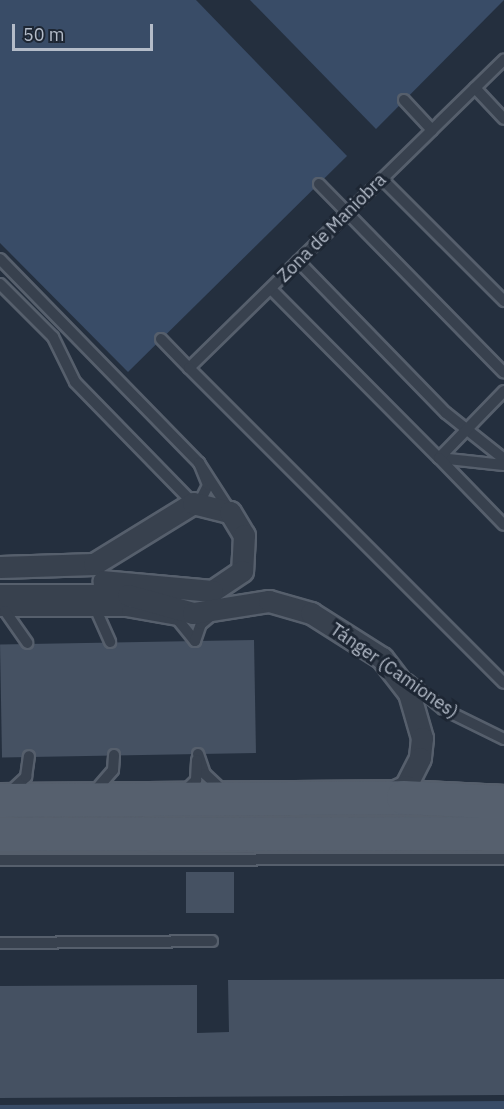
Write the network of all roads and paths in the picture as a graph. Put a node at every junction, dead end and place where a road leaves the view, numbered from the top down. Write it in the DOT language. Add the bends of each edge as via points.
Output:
graph roads {
  1 [pos="504,60"];
  2 [pos="475,88"];
  3 [pos="404,100"];
  4 [pos="504,119"];
  5 [pos="432,130"];
  6 [pos="382,179"];
  7 [pos="319,184"];
  8 [pos="347,213"];
  9 [pos="0,259"];
  10 [pos="298,261"];
  11 [pos="0,284"];
  12 [pos="271,289"];
  13 [pos="504,302"];
  14 [pos="161,339"];
  15 [pos="189,368"];
  16 [pos="504,373"];
  17 [pos="502,397"];
  18 [pos="467,429"];
  19 [pos="439,458"];
  20 [pos="504,459"];
  21 [pos="199,463"];
  22 [pos="504,465"];
  23 [pos="196,503"];
  24 [pos="230,512"];
  25 [pos="504,525"];
  26 [pos="0,567"];
  27 [pos="0,581"];
  28 [pos="2,606"];
  29 [pos="224,608"];
  30 [pos="96,610"];
  31 [pos="193,613"];
  32 [pos="157,616"];
  33 [pos="110,642"];
  34 [pos="27,643"];
  35 [pos="396,670"];
  36 [pos="504,683"];
  37 [pos="504,739"];
  38 [pos="114,755"];
  39 [pos="29,756"];
  40 [pos="473,786"];
  41 [pos="392,797"];
  42 [pos="0,798"];
  43 [pos="174,798"];
  44 [pos="234,798"];
  45 [pos="84,799"];
  46 [pos="504,802"];
  47 [pos="504,833"];
  48 [pos="0,834"];
  49 [pos="504,859"];
  50 [pos="0,860"];
  51 [pos="212,941"];
  52 [pos="0,943"];
  1 -- 2 [label="lane, Zona de Maniobra"];
  2 -- 4 [label="lane"];
  2 -- 5 [label="lane, Zona de Maniobra"];
  3 -- 5 [label="lane"];
  5 -- 6 [label="lane, Zona de Maniobra"];
  6 -- 8 [label="lane, Zona de Maniobra"];
  6 -- 13 [label="lane"];
  7 -- 8 [label="lane"];
  8 -- 10 [label="lane, Zona de Maniobra"];
  8 -- 16 [label="lane"];
  9 -- 21 [label="lane"];
  10 -- 12 [label="lane, Zona de Maniobra"];
  10 -- 18 [label="lane"];
  11 -- 23 [label="lane" via="53,337 75,382"];
  12 -- 15 [label="lane, Zona de Maniobra"];
  12 -- 19 [label="lane"];
  14 -- 15 [label="lane"];
  15 -- 36 [label="lane"];
  17 -- 18 [label="lane"];
  18 -- 19 [label="lane"];
  18 -- 20 [label="lane"];
  19 -- 22 [label="lane"];
  19 -- 25 [label="lane"];
  21 -- 23 [label="lane" via="208,485"];
  21 -- 24 [label="lane"];
  23 -- 24 [label="street"];
  23 -- 26 [label="street" via="94,564"];
  24 -- 27 [label="street" via="244,535 246,560 234,581 212,591 137,581"];
  28 -- 30 [label="lane"];
  28 -- 31 [label="street, Tánger (Camiones)" via="128,596"];
  28 -- 34 [label="lane"];
  29 -- 31 [label="street, Tánger (Camiones)"];
  29 -- 32 [label="lane" via="201,624 195,641 185,624"];
  29 -- 35 [label="street, Tánger (Camiones)" via="254,600 296,606"];
  30 -- 32 [label="lane"];
  30 -- 33 [label="lane"];
  31 -- 32 [label="lane"];
  35 -- 37 [label="lane, Tánger (Camiones)" via="443,709"];
  35 -- 41 [label="street" via="418,722 420,758 406,786"];
  38 -- 45 [label="lane" via="113,770 102,787"];
  39 -- 42 [label="lane" via="26,777"];
  40 -- 41 [label="lane" via="434,787"];
  41 -- 44 [label="main road"];
  41 -- 46 [label="main road"];
  42 -- 45 [label="main road"];
  43 -- 44 [label="main road"];
  43 -- 44 [label="lane" via="196,780 198,754 205,774"];
  43 -- 45 [label="main road"];
  47 -- 48 [label="main road"];
  49 -- 50 [label="lane"];
  51 -- 52 [label="lane"];
}
